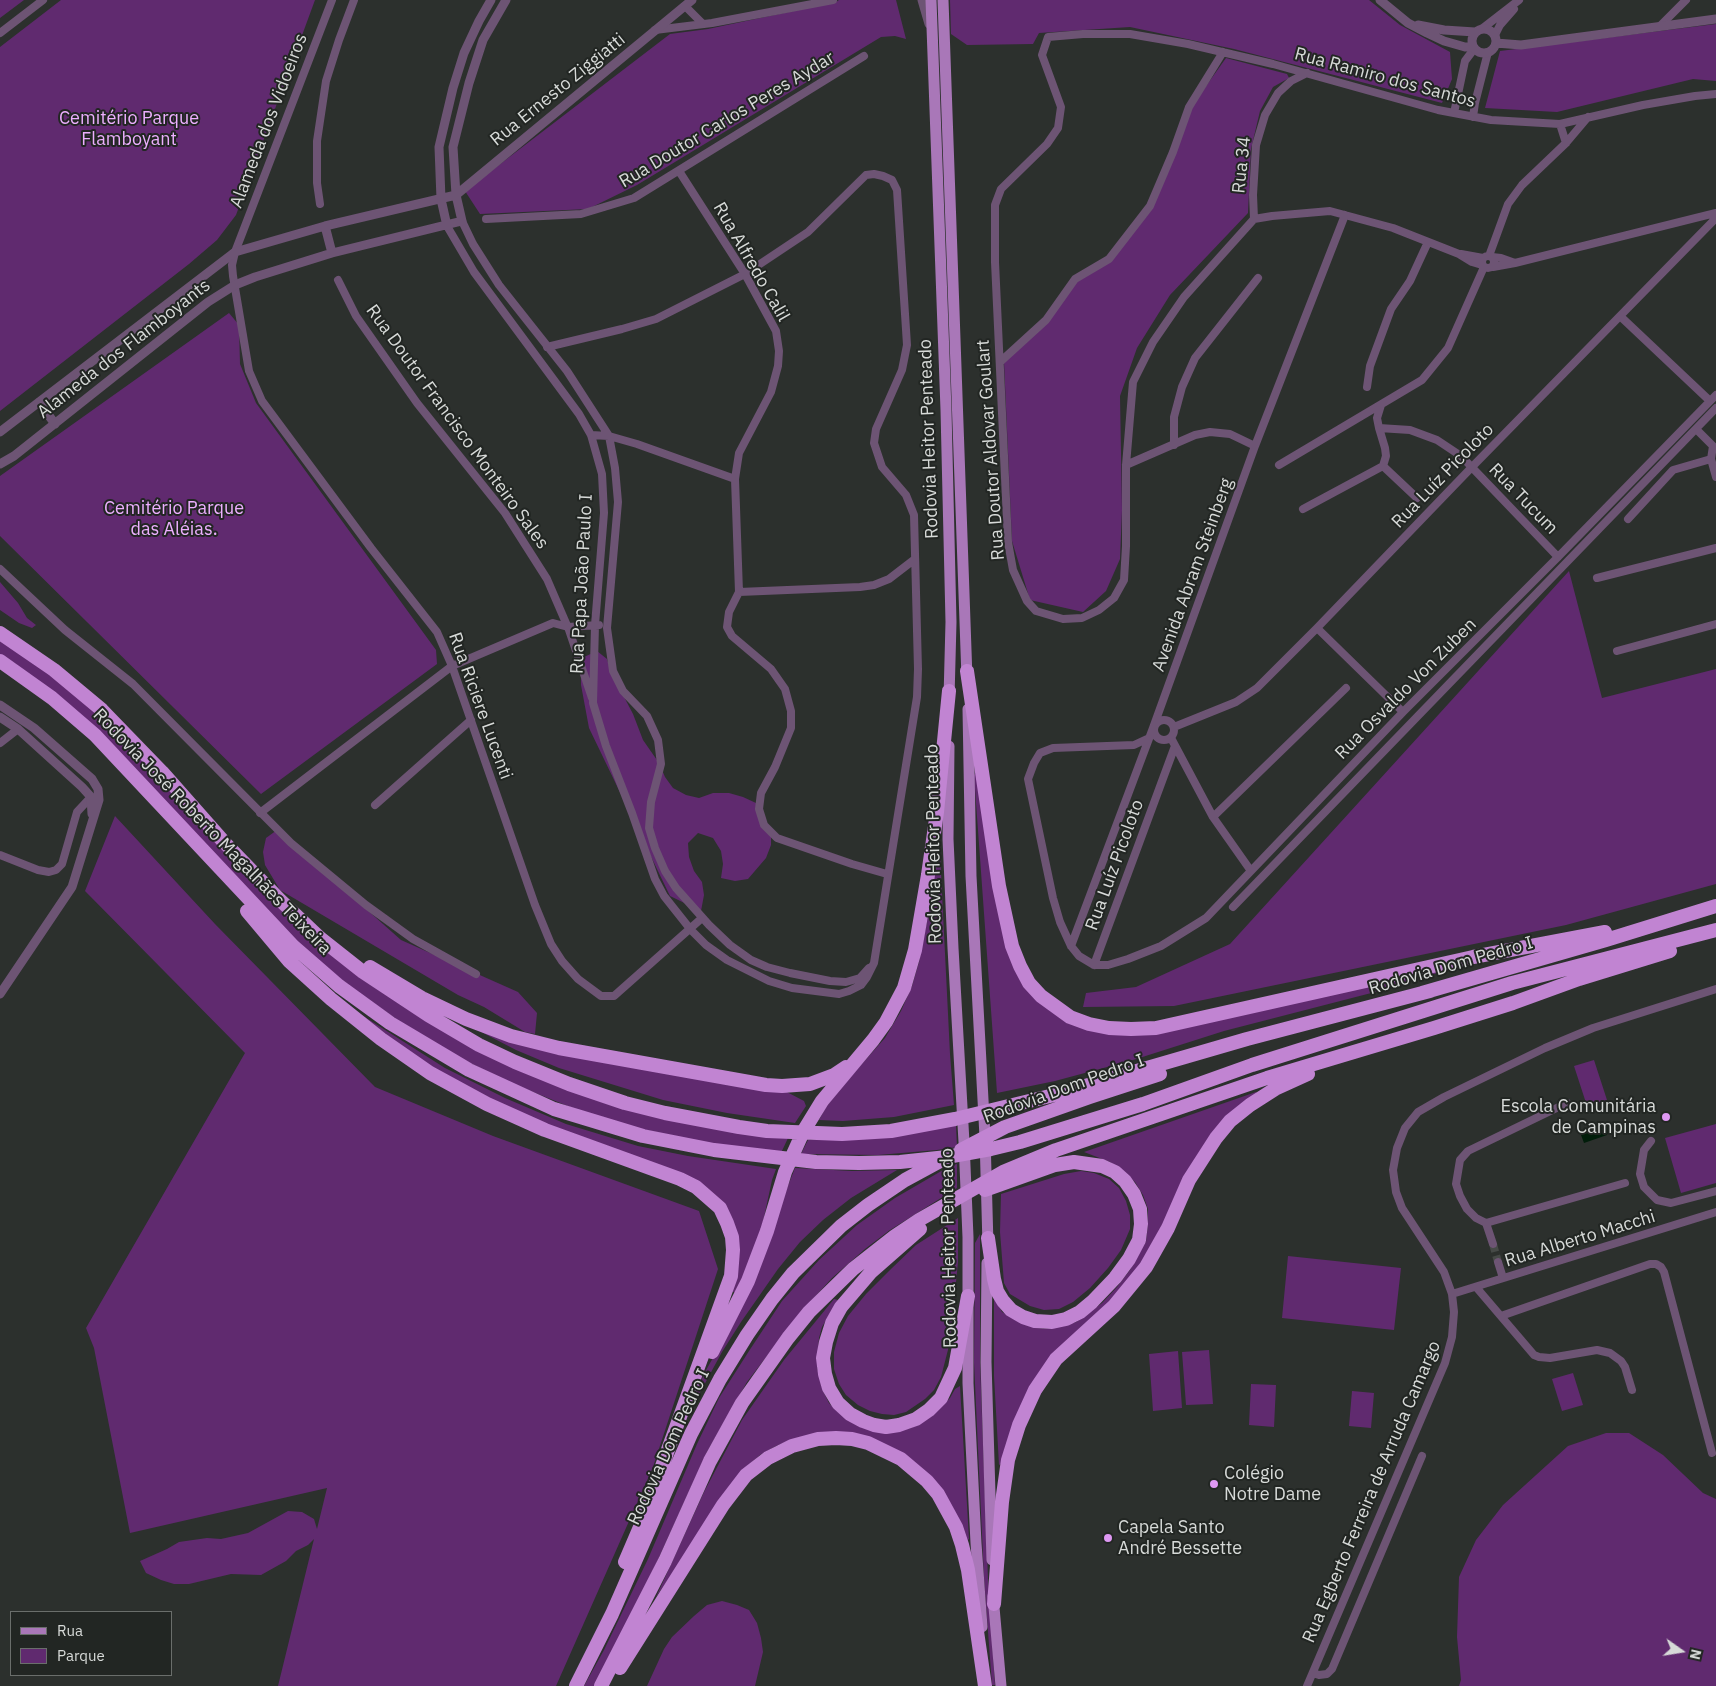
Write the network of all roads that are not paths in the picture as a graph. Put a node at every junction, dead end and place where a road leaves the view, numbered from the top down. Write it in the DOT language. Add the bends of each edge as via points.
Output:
graph roads {
  1 [pos="43,0"];
  2 [pos="332,0"];
  3 [pos="354,0"];
  4 [pos="491,0"];
  5 [pos="506,0"];
  6 [pos="834,0"];
  7 [pos="922,0"];
  8 [pos="931,0"];
  9 [pos="943,0"];
  10 [pos="1380,0"];
  11 [pos="1520,0"];
  12 [pos="1686,0"];
  13 [pos="689,3"];
  14 [pos="1716,19"];
  15 [pos="702,23"];
  16 [pos="1408,23"];
  17 [pos="1660,26"];
  18 [pos="655,30"];
  19 [pos="1479,30"];
  20 [pos="0,33"];
  21 [pos="1048,37"];
  22 [pos="933,38"];
  23 [pos="1495,39"];
  24 [pos="1475,49"];
  25 [pos="1223,52"];
  26 [pos="1488,52"];
  27 [pos="864,56"];
  28 [pos="1306,73"];
  29 [pos="1716,94"];
  30 [pos="1456,113"];
  31 [pos="1588,116"];
  32 [pos="1473,117"];
  33 [pos="1560,124"];
  34 [pos="1566,143"];
  35 [pos="679,171"];
  36 [pos="456,195"];
  37 [pos="441,199"];
  38 [pos="320,204"];
  39 [pos="1716,213"];
  40 [pos="1345,215"];
  41 [pos="1716,218"];
  42 [pos="486,219"];
  43 [pos="1254,219"];
  44 [pos="462,221"];
  45 [pos="325,226"];
  46 [pos="448,226"];
  47 [pos="1428,242"];
  48 [pos="235,252"];
  49 [pos="332,253"];
  50 [pos="1486,261"];
  51 [pos="1515,263"];
  52 [pos="745,274"];
  53 [pos="1258,278"];
  54 [pos="338,280"];
  55 [pos="235,285"];
  56 [pos="1620,316"];
  57 [pos="547,347"];
  58 [pos="1000,362"];
  59 [pos="1367,387"];
  60 [pos="1716,394"];
  61 [pos="1710,401"];
  62 [pos="39,402"];
  63 [pos="1381,405"];
  64 [pos="1716,408"];
  65 [pos="55,424"];
  66 [pos="1379,428"];
  67 [pos="1696,429"];
  68 [pos="0,432"];
  69 [pos="590,435"];
  70 [pos="609,436"];
  71 [pos="1174,445"];
  72 [pos="1255,446"];
  73 [pos="1711,459"];
  74 [pos="0,464"];
  75 [pos="1126,464"];
  76 [pos="1280,465"];
  77 [pos="1383,466"];
  78 [pos="1471,468"];
  79 [pos="1716,476"];
  80 [pos="735,479"];
  81 [pos="1417,498"];
  82 [pos="1303,509"];
  83 [pos="1628,519"];
  84 [pos="1716,548"];
  85 [pos="1558,557"];
  86 [pos="916,559"];
  87 [pos="0,569"];
  88 [pos="1597,578"];
  89 [pos="739,592"];
  90 [pos="607,624"];
  91 [pos="1716,624"];
  92 [pos="595,625"];
  93 [pos="568,627"];
  94 [pos="1317,628"];
  95 [pos="0,633"];
  96 [pos="1617,651"];
  97 [pos="0,661"];
  98 [pos="452,666"];
  99 [pos="967,671"];
  100 [pos="1346,688"];
  101 [pos="949,690"];
  102 [pos="0,704"];
  103 [pos="593,704"];
  104 [pos="1403,712"];
  105 [pos="0,717"];
  106 [pos="471,720"];
  107 [pos="26,722"];
  108 [pos="1174,727"];
  109 [pos="1153,728"];
  110 [pos="18,730"];
  111 [pos="1149,738"];
  112 [pos="1171,738"];
  113 [pos="0,743"];
  114 [pos="1174,746"];
  115 [pos="56,747"];
  116 [pos="48,757"];
  117 [pos="141,783"];
  118 [pos="91,797"];
  119 [pos="375,805"];
  120 [pos="260,814"];
  121 [pos="1213,817"];
  122 [pos="93,819"];
  123 [pos="0,855"];
  124 [pos="1251,871"];
  125 [pos="887,874"];
  126 [pos="264,884"];
  127 [pos="1716,906"];
  128 [pos="1233,907"];
  129 [pos="1682,915"];
  130 [pos="702,918"];
  131 [pos="691,930"];
  132 [pos="1716,930"];
  133 [pos="1716,936"];
  134 [pos="1071,946"];
  135 [pos="874,963"];
  136 [pos="1094,966"];
  137 [pos="476,974"];
  138 [pos="1716,989"];
  139 [pos="1430,991"];
  140 [pos="0,994"];
  141 [pos="1513,1003"];
  142 [pos="858,1058"];
  143 [pos="1567,1103"];
  144 [pos="1651,1141"];
  145 [pos="1625,1183"];
  146 [pos="1716,1191"];
  147 [pos="951,1204"];
  148 [pos="1716,1212"];
  149 [pos="1486,1223"];
  150 [pos="988,1232"];
  151 [pos="1493,1244"];
  152 [pos="1498,1262"];
  153 [pos="1503,1278"];
  154 [pos="1476,1287"];
  155 [pos="1452,1294"];
  156 [pos="968,1296"];
  157 [pos="1501,1316"];
  158 [pos="1632,1390"];
  159 [pos="683,1408"];
  160 [pos="1712,1453"];
  161 [pos="1422,1456"];
  162 [pos="994,1604"];
  163 [pos="1313,1673"];
  164 [pos="574,1686"];
  165 [pos="601,1686"];
  166 [pos="609,1686"];
  167 [pos="986,1686"];
  168 [pos="1001,1686"];
  169 [pos="1307,1686"];
  1 -- 20 [label="street"];
  2 -- 48 [label="street, Alameda dos Vidoeiros"];
  3 -- 38 [label="street" via="326,80 317,141"];
  4 -- 37 [label="street, Rua Papa João Paulo I" via="464,54 453,88 439,147"];
  5 -- 36 [label="street, Rua Papa João Paulo I" via="483,40 452,147"];
  6 -- 15 [label="street"];
  7 -- 22 [label="street"];
  8 -- 22 [label="main road, Rodovia Heitor Penteado"];
  9 -- 99 [label="main road, Rodovia Heitor Penteado"];
  10 -- 16 [label="street"];
  11 -- 19 [label="street"];
  11 -- 23 [label="street" via="1500,26"];
  12 -- 17 [label="street"];
  13 -- 15 [label="street"];
  13 -- 18 [label="street, Rua Ernesto Ziggiatti"];
  14 -- 17 [label="street"];
  15 -- 18 [label="street"];
  16 -- 19 [label="street" via="1444,30"];
  16 -- 24 [label="street" via="1444,41"];
  17 -- 23 [label="street" via="1521,45"];
  18 -- 36 [label="street, Rua Ernesto Ziggiatti"];
  19 -- 23 [label="street" via="1490,30"];
  19 -- 24 [label="street" via="1472,36"];
  21 -- 25 [label="street, Rua Ramiro dos Santos" via="1130,34"];
  21 -- 58 [label="street, Rua Doutor Aldovar Goulart" via="1042,55 1061,107 1058,128 1047,144 1001,189 995,205"];
  22 -- 101 [label="main road, Rodovia Heitor Penteado" via="951,622"];
  23 -- 26 [label="street" via="1494,47"];
  24 -- 26 [label="street"];
  24 -- 30 [label="street" via="1465,61"];
  25 -- 28 [label="street, Rua Ramiro dos Santos"];
  25 -- 58 [label="street" via="1189,107 1150,206 1110,259 1075,279 1046,320"];
  26 -- 32 [label="street"];
  27 -- 35 [label="street, Rua Doutor Carlos Peres Aydar"];
  28 -- 30 [label="street, Rua Ramiro dos Santos"];
  28 -- 43 [label="street, Rua 34" via="1278,93 1265,115 1256,145"];
  29 -- 31 [label="street, Rua Ramiro dos Santos"];
  30 -- 32 [label="street, Rua Ramiro dos Santos"];
  31 -- 33 [label="street, Rua Ramiro dos Santos"];
  31 -- 34 [label="street"];
  32 -- 33 [label="street, Rua Ramiro dos Santos"];
  33 -- 34 [label="street"];
  34 -- 50 [label="street" via="1522,185 1508,204"];
  35 -- 42 [label="street, Rua Doutor Carlos Peres Aydar" via="634,198 581,214"];
  35 -- 52 [label="street, Rua Alfredo Calil"];
  36 -- 37 [label="street, Rua Ernesto Ziggiatti"];
  36 -- 44 [label="street, Rua Papa João Paulo I"];
  37 -- 45 [label="street, Alameda dos Flamboyants"];
  37 -- 46 [label="street, Rua Papa João Paulo I"];
  39 -- 51 [label="street"];
  40 -- 43 [label="street" via="1330,211"];
  40 -- 47 [label="street"];
  40 -- 72 [label="street, Avenida Abram Steinberg"];
  41 -- 56 [label="street, Rua Luíz Picoloto"];
  43 -- 75 [label="street, Rua Doutor Aldovar Goulart" via="1184,297 1153,342 1133,382"];
  44 -- 46 [label="street"];
  44 -- 57 [label="street, Rua Papa João Paulo I" via="499,285"];
  45 -- 48 [label="street, Alameda dos Flamboyants"];
  45 -- 49 [label="street"];
  46 -- 49 [label="street, Alameda dos Flamboyants"];
  46 -- 69 [label="street, Rua Papa João Paulo I" via="474,272 579,414"];
  47 -- 50 [label="street"];
  47 -- 59 [label="street" via="1410,281 1391,310 1370,366"];
  48 -- 55 [label="street, Alameda dos Vidoeiros" via="232,265"];
  48 -- 62 [label="street, Alameda dos Flamboyants"];
  49 -- 55 [label="street, Alameda dos Flamboyants"];
  50 -- 51 [label="street" via="1501,258"];
  50 -- 51 [label="street" via="1490,268"];
  50 -- 63 [label="street" via="1448,348 1422,380"];
  52 -- 57 [label="street" via="656,319"];
  52 -- 80 [label="street, Rua Alfredo Calil" via="776,332 779,351 771,392 739,453"];
  52 -- 86 [label="street" via="808,232 866,176 874,174 892,180 897,190 907,345 902,370 876,429 874,443 882,467 906,495 914,515"];
  53 -- 71 [label="street" via="1195,358 1182,387 1174,418"];
  54 -- 93 [label="street, Rua Doutor Francisco Monteiro Sales" via="356,316 417,403 505,513 547,580"];
  55 -- 65 [label="street, Alameda dos Flamboyants" via="208,302"];
  55 -- 98 [label="street, Rua Riciere Lucenti" via="250,371 262,401 437,632"];
  56 -- 61 [label="street"];
  56 -- 78 [label="street, Rua Luíz Picoloto"];
  57 -- 70 [label="street, Rua Papa João Paulo I"];
  58 -- 75 [label="street, Rua Doutor Aldovar Goulart" via="1008,542 1014,570 1027,601 1036,611 1063,619 1082,618 1114,598 1124,580"];
  60 -- 61 [label="street, Rua Osvaldo Von Zuben"];
  61 -- 85 [label="street, Rua Osvaldo Von Zuben"];
  62 -- 65 [label="street"];
  62 -- 68 [label="street, Alameda dos Flamboyants"];
  63 -- 66 [label="street" via="1377,418"];
  63 -- 76 [label="street"];
  64 -- 67 [label="street, Rua Osvaldo Von Zuben"];
  65 -- 74 [label="street, Alameda dos Flamboyants"];
  66 -- 77 [label="street" via="1386,456"];
  66 -- 78 [label="street, Rua Tucum" via="1410,430 1437,440 1461,456"];
  67 -- 73 [label="street" via="1713,446"];
  67 -- 128 [label="street, Rua Osvaldo Von Zuben"];
  69 -- 70 [label="street"];
  69 -- 92 [label="street, Rua Papa João Paulo I" via="602,474 604,514"];
  70 -- 80 [label="street"];
  70 -- 90 [label="street, Rua Papa João Paulo I" via="618,502"];
  71 -- 72 [label="street" via="1210,432 1230,434"];
  71 -- 75 [label="street"];
  72 -- 109 [label="street, Avenida Abram Steinberg"];
  73 -- 79 [label="street"];
  73 -- 83 [label="street" via="1674,470"];
  77 -- 81 [label="street"];
  77 -- 82 [label="street"];
  78 -- 85 [label="street, Rua Tucum"];
  78 -- 94 [label="street, Rua Luíz Picoloto"];
  80 -- 89 [label="street, Rua Alfredo Calil"];
  84 -- 88 [label="street"];
  85 -- 104 [label="street, Rua Osvaldo Von Zuben"];
  86 -- 89 [label="street" via="889,579 867,586"];
  86 -- 125 [label="street" via="917,697"];
  87 -- 120 [label="street" via="65,630 134,684"];
  89 -- 125 [label="street, Rua Alfredo Calil" via="729,612 727,627 732,636 771,668 785,689 791,711 791,728 761,793 759,809 764,825 777,838"];
  90 -- 92 [label="street"];
  90 -- 130 [label="street, Rua Papa João Paulo I" via="614,672 623,691 647,716 658,740 661,764 651,802 649,828 654,848 676,888"];
  91 -- 96 [label="street"];
  92 -- 93 [label="street"];
  92 -- 103 [label="street, Rua Papa João Paulo I"];
  93 -- 98 [label="street" via="553,623"];
  93 -- 103 [label="street, Rua Doutor Francisco Monteiro Sales"];
  94 -- 104 [label="street"];
  94 -- 108 [label="street, Rua Luíz Picoloto" via="1258,688 1236,702"];
  95 -- 126 [label="highway, Rodovia José Roberto Magalhães Teixeira" via="54,670 102,710"];
  97 -- 117 [label="highway, Rodovia José Roberto Magalhães Teixeira" via="72,715"];
  98 -- 106 [label="street, Rua Riciere Lucenti"];
  98 -- 120 [label="street"];
  99 -- 129 [label="highway" via="999,886 1012,946 1024,975 1041,996 1070,1017 1089,1024 1131,1030 1172,1025 1473,957"];
  99 -- 150 [label="main road, Rodovia Heitor Penteado" via="971,876"];
  100 -- 121 [label="street"];
  101 -- 142 [label="highway" via="938,812 915,950 896,1005"];
  101 -- 156 [label="main road, Rodovia Heitor Penteado" via="948,840 964,1142"];
  102 -- 107 [label="street"];
  103 -- 131 [label="street, Rua Papa João Paulo I" via="655,879"];
  104 -- 124 [label="street, Rua Osvaldo Von Zuben"];
  105 -- 110 [label="street"];
  106 -- 119 [label="street"];
  106 -- 131 [label="street, Rua Riciere Lucenti" via="551,944 578,979 601,996 614,996"];
  107 -- 110 [label="street"];
  107 -- 115 [label="street"];
  108 -- 109 [label="street" via="1161,720"];
  108 -- 112 [label="street"];
  109 -- 111 [label="street, Avenida Abram Steinberg"];
  109 -- 112 [label="street" via="1156,738 1161,741"];
  110 -- 113 [label="street"];
  110 -- 116 [label="street"];
  111 -- 134 [label="street, Avenida Abram Steinberg"];
  111 -- 134 [label="street" via="1134,746 1052,748 1040,753 1034,763 1028,780 1053,898"];
  112 -- 114 [label="street"];
  114 -- 121 [label="street"];
  114 -- 136 [label="street, Rua Luíz Picoloto"];
  115 -- 116 [label="street"];
  115 -- 122 [label="street" via="92,779 98,789 99,800"];
  116 -- 118 [label="street"];
  117 -- 132 [label="highway, Rodovia José Roberto Magalhães Teixeira" via="267,920 316,967 390,1023 469,1070 554,1109 643,1136 714,1150 816,1162 900,1162 947,1157 1020,1142 1512,983"];
  117 -- 159 [label="highway" via="289,961 381,1039 430,1072 487,1104 545,1130 696,1187 720,1208 732,1237 731,1276"];
  118 -- 122 [label="street"];
  118 -- 123 [label="street" via="78,812 62,864 56,870 38,870"];
  120 -- 137 [label="street" via="366,905 414,939"];
  121 -- 124 [label="street"];
  122 -- 140 [label="street" via="72,887"];
  124 -- 136 [label="street, Rua Osvaldo Von Zuben" via="1206,918 1161,946 1108,965"];
  125 -- 135 [label="street"];
  126 -- 139 [label="highway, Rodovia José Roberto Magalhães Teixeira" via="341,956 390,991 463,1035 544,1075 666,1113 767,1131 868,1133 954,1119"];
  126 -- 142 [label="highway" via="336,942 394,982 444,1010 511,1036 593,1055 782,1086 810,1084 824,1079"];
  127 -- 129 [label="highway, Rodovia Dom Pedro I"];
  129 -- 139 [label="highway, Rodovia Dom Pedro I"];
  130 -- 131 [label="street, Rua Riciere Lucenti"];
  130 -- 135 [label="street, Rua Papa João Paulo I" via="730,946 751,960 782,971 846,982 860,978"];
  131 -- 135 [label="street, Rua Papa João Paulo I" via="728,960 792,988 838,994 850,991 868,977"];
  133 -- 141 [label="highway"];
  134 -- 136 [label="street, Rua Luíz Picoloto"];
  138 -- 155 [label="street, Rua Egberto Ferreira de Arruda Camargo" via="1593,1028 1418,1112 1405,1128 1397,1148 1393,1170 1396,1192 1402,1208 1444,1272"];
  139 -- 164 [label="highway, Rodovia Dom Pedro I" via="1136,1082 1005,1127 911,1176 841,1226 793,1273 772,1299 720,1379 691,1434 612,1614"];
  141 -- 147 [label="highway" via="1267,1078 1103,1133 1011,1168"];
  141 -- 162 [label="highway" via="1450,1029 1301,1076 1250,1105 1216,1138 1188,1180 1168,1228 1146,1267 1114,1306 1056,1359 1027,1406 1008,1460"];
  142 -- 159 [label="highway" via="812,1116 792,1153 748,1281"];
  143 -- 149 [label="street" via="1468,1151 1460,1160 1456,1184 1460,1196 1467,1209"];
  144 -- 146 [label="street" via="1644,1150 1640,1174 1644,1187 1658,1200 1671,1203"];
  145 -- 149 [label="street"];
  147 -- 150 [label="highway" via="1055,1165 1074,1162 1102,1166 1115,1172 1125,1180 1140,1210 1139,1240 1115,1278 1080,1312 1052,1322 1023,1317 1003,1301 995,1285"];
  147 -- 156 [label="highway" via="871,1272 832,1323 823,1358 829,1388 838,1403 863,1421 886,1426 916,1419 929,1410 941,1398 955,1368"];
  147 -- 165 [label="highway" via="919,1220 853,1269 809,1312 761,1376 710,1461 661,1569"];
  148 -- 153 [label="street, Rua Alberto Macchi"];
  149 -- 151 [label="street"];
  150 -- 162 [label="main road, Rodovia Heitor Penteado" via="986,1362"];
  152 -- 153 [label="street"];
  153 -- 154 [label="street, Rua Alberto Macchi"];
  154 -- 155 [label="street, Rua Alberto Macchi"];
  154 -- 157 [label="street"];
  155 -- 163 [label="street, Rua Egberto Ferreira de Arruda Camargo" via="1452,1336 1445,1363"];
  156 -- 167 [label="main road, Rodovia Heitor Penteado" via="973,1500"];
  157 -- 158 [label="street" via="1530,1351 1539,1357 1597,1350 1610,1353 1625,1367"];
  157 -- 160 [label="street" via="1650,1264 1661,1266"];
  159 -- 164 [label="highway" via="640,1527"];
  161 -- 163 [label="street" via="1332,1669 1327,1674"];
  162 -- 168 [label="main road, Rodovia Heitor Penteado"];
  163 -- 169 [label="street, Rua Egberto Ferreira de Arruda Camargo"];
  166 -- 167 [label="highway" via="723,1505 746,1475 768,1458 792,1446 836,1438 868,1444 901,1459 938,1494 962,1545"];
}
